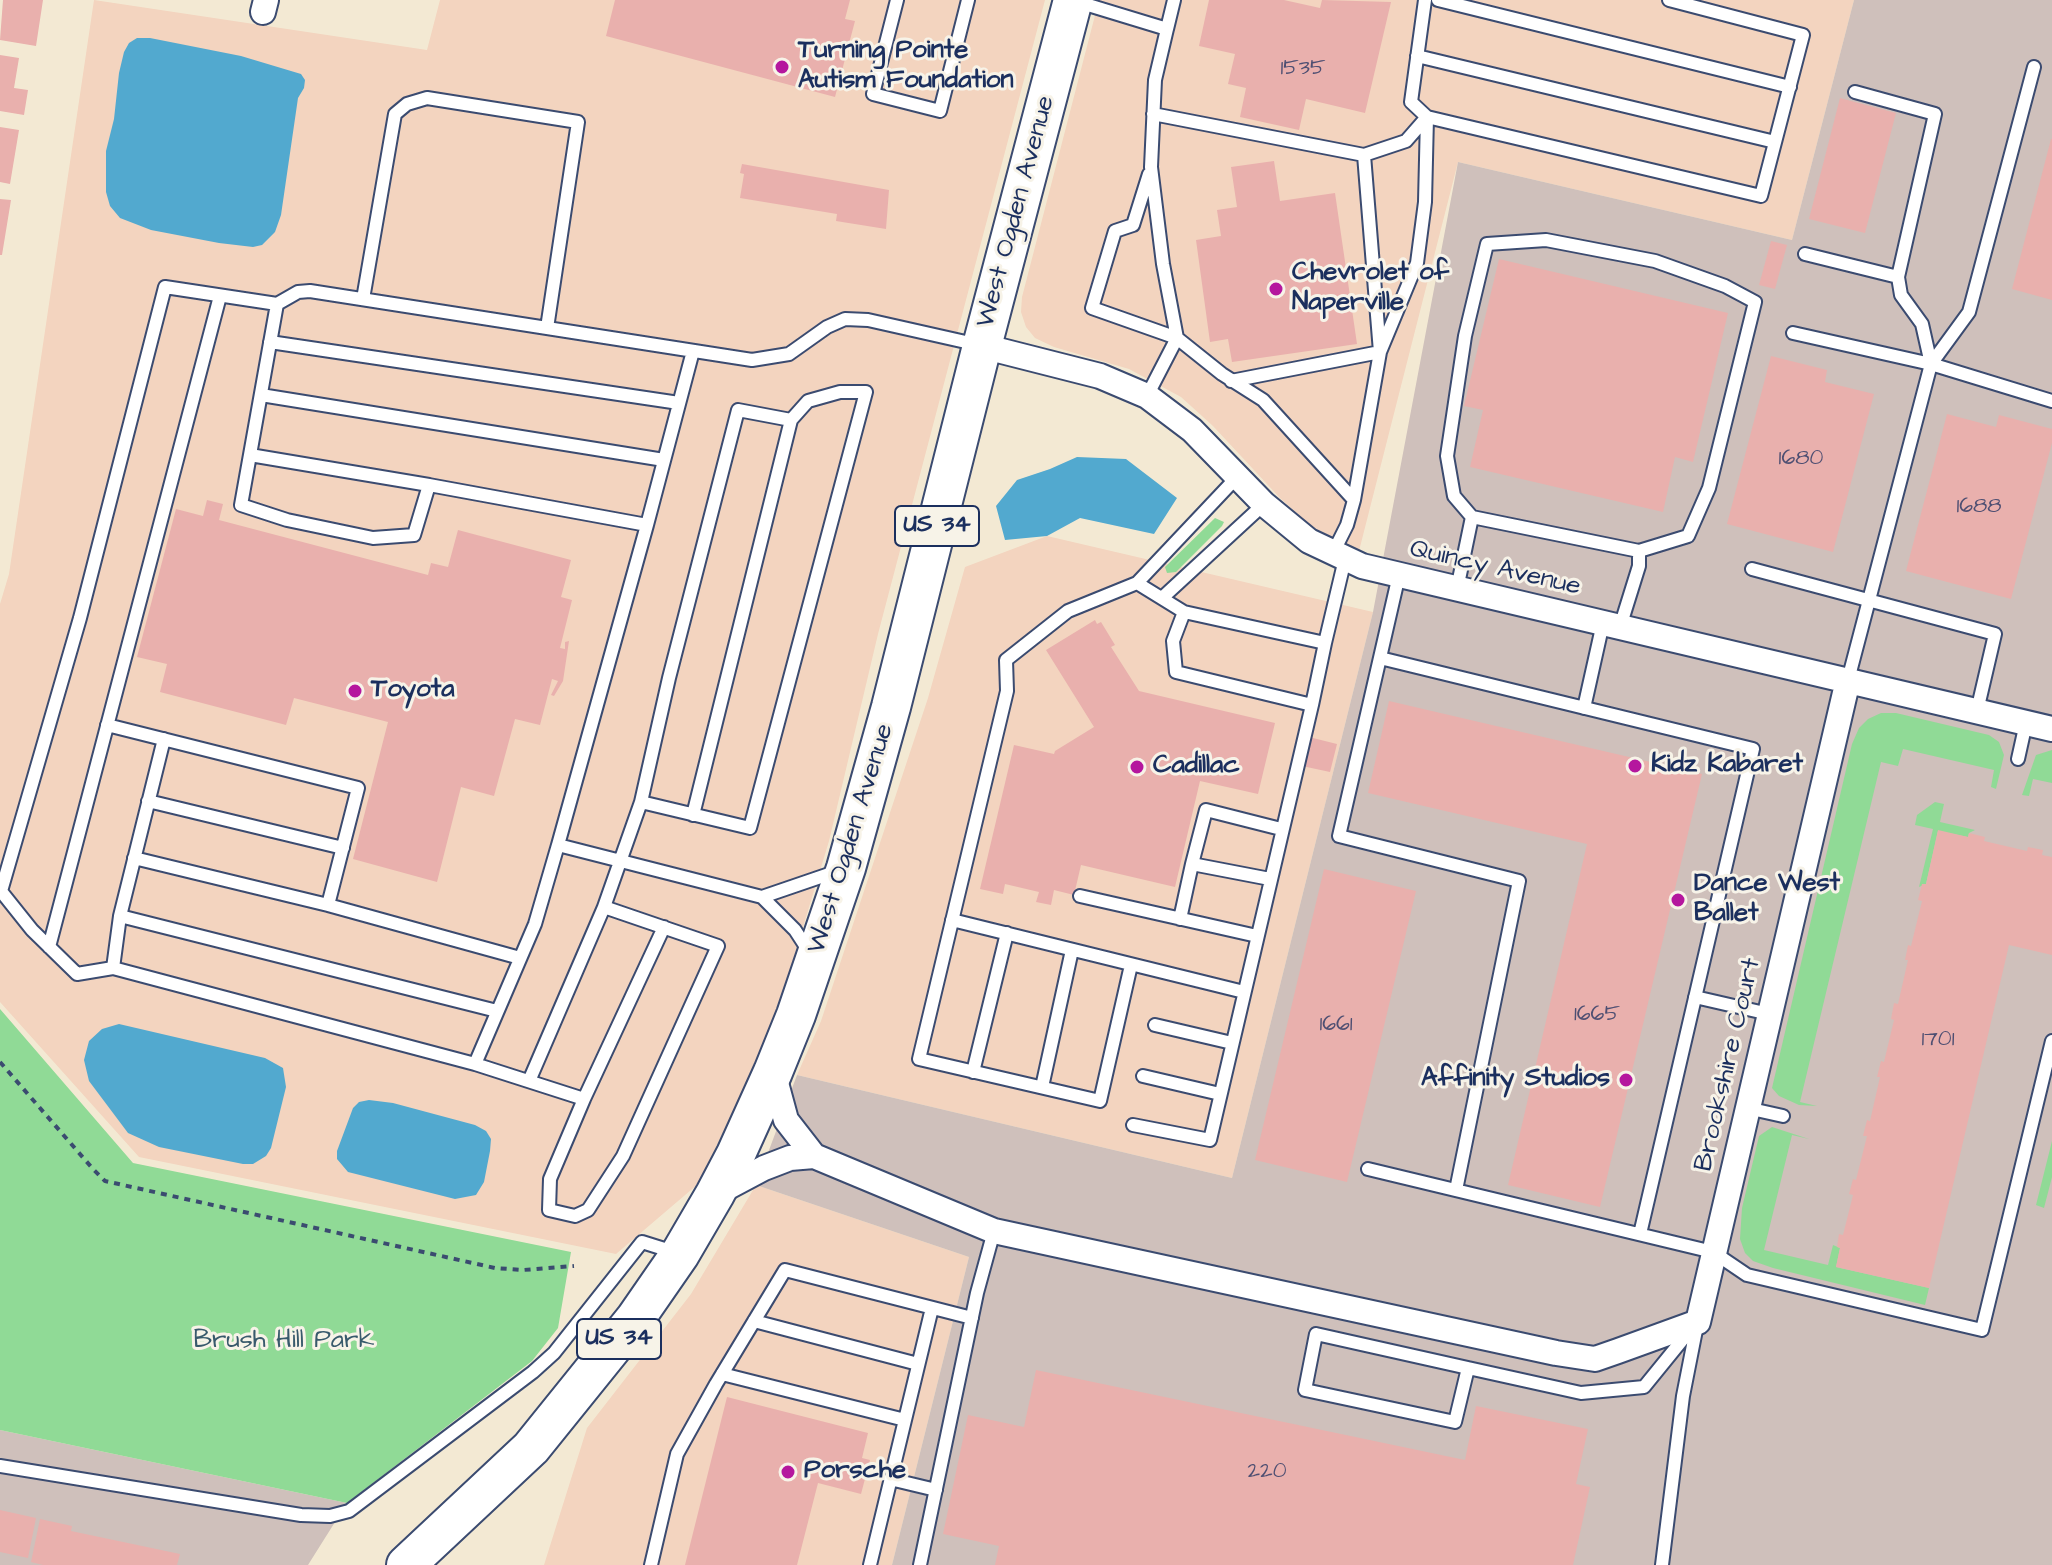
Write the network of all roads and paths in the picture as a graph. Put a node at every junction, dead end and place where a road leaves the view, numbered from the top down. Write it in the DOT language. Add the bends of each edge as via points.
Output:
graph roads {
  1 [pos="897,0"];
  2 [pos="968,0"];
  3 [pos="1073,0"];
  4 [pos="1174,0"];
  5 [pos="1425,0"];
  6 [pos="1438,0"];
  7 [pos="1669,0"];
  8 [pos="1167,29"];
  9 [pos="1417,56"];
  10 [pos="2034,67"];
  11 [pos="1790,87"];
  12 [pos="1855,92"];
  13 [pos="1153,114"];
  14 [pos="1427,117"];
  15 [pos="1775,142"];
  16 [pos="1364,155"];
  17 [pos="1151,167"];
  18 [pos="1805,254"];
  19 [pos="1898,277"];
  20 [pos="220,296"];
  21 [pos="363,299"];
  22 [pos="277,304"];
  23 [pos="547,328"];
  24 [pos="1793,333"];
  25 [pos="1177,338"];
  26 [pos="270,342"];
  27 [pos="982,346"];
  28 [pos="693,351"];
  29 [pos="1380,352"];
  30 [pos="1931,364"];
  31 [pos="1231,381"];
  32 [pos="261,395"];
  33 [pos="1147,396"];
  34 [pos="2052,401"];
  35 [pos="679,403"];
  36 [pos="791,420"];
  37 [pos="250,455"];
  38 [pos="664,460"];
  39 [pos="1238,476"];
  40 [pos="429,485"];
  41 [pos="1354,500"];
  42 [pos="1264,504"];
  43 [pos="1472,517"];
  44 [pos="647,525"];
  45 [pos="1639,551"];
  46 [pos="1339,556"];
  47 [pos="1752,569"];
  48 [pos="1399,575"];
  49 [pos="1137,583"];
  50 [pos="1457,589"];
  51 [pos="1162,598"];
  52 [pos="1869,601"];
  53 [pos="1184,612"];
  54 [pos="1612,625"];
  55 [pos="1325,643"];
  56 [pos="1380,658"];
  57 [pos="1848,680"];
  58 [pos="1312,705"];
  59 [pos="1584,708"];
  60 [pos="1977,711"];
  61 [pos="2026,723"];
  62 [pos="107,725"];
  63 [pos="2052,729"];
  64 [pos="164,739"];
  65 [pos="2018,759"];
  66 [pos="148,801"];
  67 [pos="641,802"];
  68 [pos="693,815"];
  69 [pos="1281,829"];
  70 [pos="558,845"];
  71 [pos="343,848"];
  72 [pos="134,858"];
  73 [pos="620,860"];
  74 [pos="1192,864"];
  75 [pos="846,868"];
  76 [pos="1270,879"];
  77 [pos="0,890"];
  78 [pos="1080,896"];
  79 [pos="762,897"];
  80 [pos="328,905"];
  81 [pos="604,907"];
  82 [pos="120,916"];
  83 [pos="1180,919"];
  84 [pos="952,920"];
  85 [pos="664,927"];
  86 [pos="1007,933"];
  87 [pos="1257,936"];
  88 [pos="49,947"];
  89 [pos="1072,950"];
  90 [pos="520,958"];
  91 [pos="815,961"];
  92 [pos="1131,965"];
  93 [pos="113,968"];
  94 [pos="1244,992"];
  95 [pos="1695,997"];
  96 [pos="497,1011"];
  97 [pos="1769,1014"];
  98 [pos="1155,1025"];
  99 [pos="2052,1041"];
  100 [pos="1232,1043"];
  101 [pos="0,1062"];
  102 [pos="475,1064"];
  103 [pos="773,1072"];
  104 [pos="973,1072"];
  105 [pos="1143,1076"];
  106 [pos="529,1081"];
  107 [pos="1042,1087"];
  108 [pos="1220,1094"];
  109 [pos="584,1099"];
  110 [pos="1747,1108"];
  111 [pos="1783,1116"];
  112 [pos="1133,1125"];
  113 [pos="814,1156"];
  114 [pos="1368,1169"];
  115 [pos="1456,1190"];
  116 [pos="715,1194"];
  117 [pos="994,1231"];
  118 [pos="1640,1234"];
  119 [pos="1713,1252"];
  120 [pos="680,1254"];
  121 [pos="574,1266"];
  122 [pos="932,1308"];
  123 [pos="972,1318"];
  124 [pos="754,1321"];
  125 [pos="1698,1322"];
  126 [pos="918,1364"];
  127 [pos="1468,1368"];
  128 [pos="722,1374"];
  129 [pos="905,1420"];
  130 [pos="0,1466"];
  131 [pos="890,1479"];
  132 [pos="936,1490"];
  133 [pos="406,1565"];
  134 [pos="651,1565"];
  135 [pos="870,1565"];
  136 [pos="920,1565"];
  137 [pos="1662,1565"];
  1 -- 2 [label="lane" via="873,94 940,111"];
  3 -- 8 [label="lane"];
  3 -- 27 [label="main road, West Ogden Avenue / US 34"];
  4 -- 8 [label="lane"];
  5 -- 9 [label="lane"];
  6 -- 11 [label="lane"];
  7 -- 11 [label="lane" via="1803,35"];
  8 -- 13 [label="lane"];
  9 -- 14 [label="lane" via="1411,102"];
  9 -- 15 [label="lane"];
  10 -- 30 [label="lane" via="1969,312"];
  11 -- 15 [label="lane"];
  12 -- 19 [label="lane" via="1935,114"];
  13 -- 16 [label="lane"];
  13 -- 17 [label="lane"];
  14 -- 15 [label="lane" via="1761,196"];
  14 -- 16 [label="lane" via="1406,141"];
  14 -- 29 [label="lane" via="1417,263"];
  16 -- 29 [label="lane"];
  17 -- 25 [label="lane"];
  17 -- 25 [label="lane" via="1133,225 1115,231 1092,308"];
  18 -- 19 [label="lane"];
  19 -- 30 [label="lane" via="1901,295 1922,324"];
  20 -- 22 [label="lane"];
  20 -- 62 [label="lane"];
  20 -- 77 [label="lane" via="165,287 80,618"];
  21 -- 22 [label="lane" via="310,291"];
  21 -- 23 [label="lane"];
  21 -- 23 [label="lane" via="395,114 427,98 548,117 578,122"];
  22 -- 26 [label="lane"];
  23 -- 28 [label="lane"];
  24 -- 30 [label="lane"];
  25 -- 31 [label="lane"];
  25 -- 33 [label="lane"];
  26 -- 32 [label="lane"];
  26 -- 35 [label="lane"];
  27 -- 28 [label="lane" via="845,319 777,358 752,360"];
  27 -- 33 [label="street, Quincy Avenue" via="1100,376"];
  27 -- 75 [label="main road, West Ogden Avenue / US 34"];
  28 -- 35 [label="lane"];
  29 -- 31 [label="lane"];
  29 -- 41 [label="lane"];
  30 -- 34 [label="lane"];
  30 -- 52 [label="lane"];
  31 -- 41 [label="lane" via="1263,400"];
  32 -- 37 [label="lane"];
  32 -- 38 [label="lane"];
  33 -- 39 [label="street, Quincy Avenue" via="1192,430"];
  35 -- 38 [label="lane"];
  36 -- 67 [label="lane" via="738,410"];
  36 -- 68 [label="lane"];
  36 -- 68 [label="lane" via="808,401 866,392 750,828"];
  37 -- 40 [label="lane"];
  37 -- 40 [label="lane" via="241,505 373,538 414,535"];
  38 -- 44 [label="lane"];
  39 -- 42 [label="street, Quincy Avenue"];
  39 -- 49 [label="lane"];
  40 -- 44 [label="lane"];
  41 -- 46 [label="lane"];
  42 -- 46 [label="street, Quincy Avenue" via="1309,541"];
  42 -- 51 [label="lane"];
  43 -- 45 [label="lane"];
  43 -- 45 [label="lane" via="1454,496 1447,456 1465,336 1487,244 1546,240 1655,261 1755,302 1709,488 1688,536"];
  43 -- 50 [label="lane"];
  44 -- 70 [label="lane"];
  45 -- 54 [label="lane" via="1639,566"];
  46 -- 48 [label="street, Quincy Avenue"];
  46 -- 55 [label="lane"];
  47 -- 52 [label="lane"];
  48 -- 50 [label="street, Quincy Avenue"];
  48 -- 56 [label="lane"];
  49 -- 51 [label="lane"];
  49 -- 84 [label="lane" via="1068,611 1006,660 1007,691"];
  50 -- 54 [label="street, Quincy Avenue"];
  51 -- 53 [label="lane"];
  52 -- 57 [label="lane"];
  52 -- 60 [label="lane" via="1995,634"];
  53 -- 55 [label="lane"];
  53 -- 58 [label="lane" via="1173,641 1176,672"];
  54 -- 57 [label="street, Quincy Avenue"];
  54 -- 59 [label="lane"];
  55 -- 58 [label="lane"];
  56 -- 59 [label="lane"];
  56 -- 115 [label="lane" via="1339,836 1519,881"];
  57 -- 60 [label="street, Quincy Avenue"];
  57 -- 97 [label="street, Brookshire Court"];
  58 -- 69 [label="lane"];
  59 -- 95 [label="lane" via="1753,749"];
  60 -- 61 [label="street, Quincy Avenue"];
  61 -- 63 [label="street, Quincy Avenue"];
  61 -- 65 [label="lane"];
  62 -- 64 [label="lane"];
  62 -- 88 [label="lane"];
  64 -- 66 [label="lane"];
  64 -- 71 [label="lane" via="358,788"];
  66 -- 71 [label="lane"];
  66 -- 72 [label="lane"];
  67 -- 68 [label="lane"];
  67 -- 73 [label="lane"];
  69 -- 74 [label="lane" via="1206,810"];
  69 -- 76 [label="lane"];
  70 -- 73 [label="lane"];
  70 -- 90 [label="lane"];
  71 -- 80 [label="lane"];
  72 -- 80 [label="lane"];
  72 -- 82 [label="lane"];
  73 -- 79 [label="lane"];
  73 -- 81 [label="lane"];
  74 -- 76 [label="lane"];
  74 -- 83 [label="lane"];
  75 -- 79 [label="lane"];
  75 -- 91 [label="main road, West Ogden Avenue / US 34"];
  76 -- 87 [label="lane"];
  77 -- 88 [label="lane"];
  78 -- 83 [label="lane"];
  79 -- 91 [label="lane" via="795,930"];
  80 -- 90 [label="lane"];
  81 -- 85 [label="lane"];
  81 -- 106 [label="lane"];
  82 -- 93 [label="lane"];
  82 -- 96 [label="lane"];
  83 -- 87 [label="lane"];
  84 -- 86 [label="lane"];
  84 -- 104 [label="lane" via="919,1059"];
  85 -- 109 [label="lane"];
  85 -- 109 [label="lane" via="718,946 623,1156 588,1210 575,1216 549,1210 550,1179"];
  86 -- 89 [label="lane"];
  86 -- 104 [label="lane"];
  87 -- 94 [label="lane"];
  88 -- 93 [label="lane" via="77,974"];
  89 -- 92 [label="lane"];
  89 -- 107 [label="lane"];
  90 -- 96 [label="lane"];
  91 -- 103 [label="main road, West Ogden Avenue / US 34"];
  92 -- 94 [label="lane"];
  92 -- 107 [label="lane" via="1100,1101"];
  93 -- 102 [label="lane"];
  94 -- 100 [label="lane"];
  95 -- 97 [label="lane"];
  95 -- 118 [label="lane"];
  96 -- 102 [label="lane"];
  97 -- 110 [label="street, Brookshire Court"];
  98 -- 100 [label="lane"];
  99 -- 119 [label="lane" via="1982,1330 1757,1278"];
  100 -- 108 [label="lane"];
  101 -- 121 [label="path" via="105,1181 495,1268"];
  102 -- 106 [label="lane"];
  103 -- 113 [label="street" via="786,1120"];
  103 -- 116 [label="main road, West Ogden Avenue / US 34"];
  104 -- 107 [label="lane"];
  105 -- 108 [label="lane"];
  106 -- 109 [label="lane"];
  108 -- 112 [label="lane" via="1210,1140"];
  110 -- 111 [label="lane"];
  110 -- 119 [label="street, Brookshire Court"];
  113 -- 116 [label="street" via="790,1158"];
  113 -- 117 [label="street"];
  114 -- 115 [label="lane"];
  115 -- 118 [label="lane"];
  116 -- 120 [label="main road, West Ogden Avenue / US 34"];
  117 -- 123 [label="lane"];
  117 -- 125 [label="street" via="1595,1359"];
  118 -- 119 [label="lane"];
  119 -- 125 [label="street, Brookshire Court"];
  120 -- 130 [label="lane" via="642,1242 554,1353 349,1511 301,1515"];
  120 -- 133 [label="main road, West Ogden Avenue / US 34" via="593,1374 531,1448"];
  122 -- 123 [label="lane"];
  122 -- 124 [label="lane" via="785,1270"];
  122 -- 126 [label="lane"];
  123 -- 132 [label="lane"];
  124 -- 126 [label="lane"];
  124 -- 128 [label="lane"];
  125 -- 127 [label="lane" via="1644,1387 1581,1393"];
  125 -- 137 [label="lane"];
  126 -- 129 [label="lane"];
  127 -- 127 [label="lane" via="1316,1334 1305,1390 1455,1422"];
  128 -- 129 [label="lane"];
  128 -- 134 [label="lane" via="677,1454"];
  129 -- 131 [label="lane"];
  131 -- 132 [label="lane"];
  131 -- 135 [label="lane"];
  132 -- 136 [label="lane"];
}
